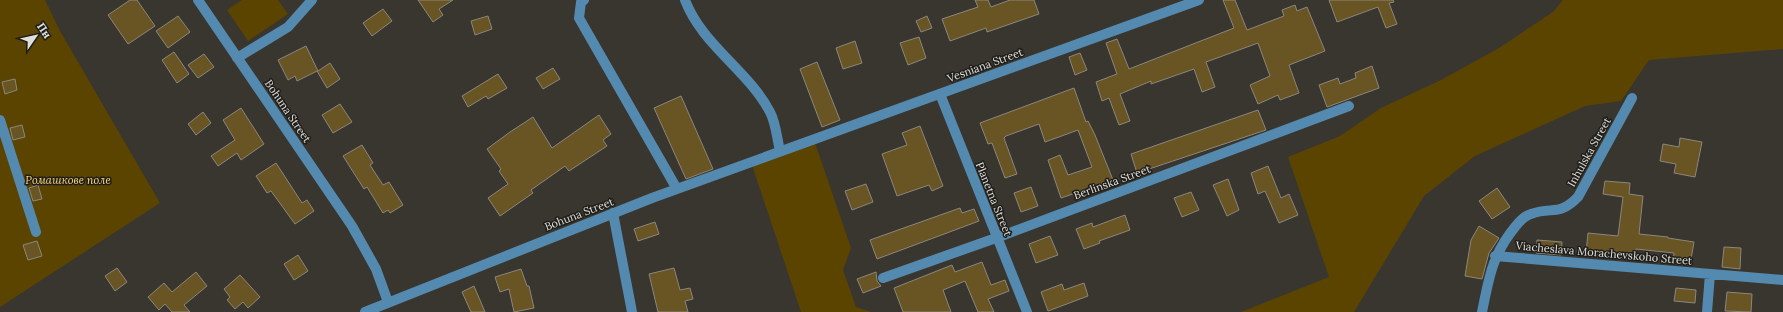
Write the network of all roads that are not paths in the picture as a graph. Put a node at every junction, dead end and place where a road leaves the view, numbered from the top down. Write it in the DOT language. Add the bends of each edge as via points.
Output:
graph roads {
  1 [pos="198,0"];
  2 [pos="312,0"];
  3 [pos="584,0"];
  4 [pos="685,0"];
  5 [pos="1199,0"];
  6 [pos="237,58"];
  7 [pos="940,94"];
  8 [pos="1632,98"];
  9 [pos="1349,106"];
  10 [pos="0,120"];
  11 [pos="780,151"];
  12 [pos="677,188"];
  13 [pos="613,213"];
  14 [pos="36,232"];
  15 [pos="996,238"];
  16 [pos="1495,256"];
  17 [pos="1710,274"];
  18 [pos="883,278"];
  19 [pos="1783,280"];
  20 [pos="388,302"];
  21 [pos="365,312"];
  22 [pos="632,312"];
  23 [pos="1027,312"];
  24 [pos="1482,312"];
  25 [pos="1707,312"];
  1 -- 6 [label="street, Bohuna Street"];
  2 -- 6 [label="street" via="288,27"];
  3 -- 12 [label="street" via="581,2 579,18"];
  4 -- 11 [label="street" via="711,41 762,98 771,114"];
  5 -- 7 [label="street, Vesniana Street"];
  6 -- 20 [label="street, Bohuna Street" via="352,226 376,269"];
  7 -- 11 [label="street, Vesniana Street"];
  7 -- 15 [label="street, Planetna Street"];
  8 -- 16 [label="street, Inhulska Street" via="1578,197 1564,209 1540,211 1526,217 1503,241"];
  9 -- 15 [label="street, Berlinska Street"];
  10 -- 14 [label="street"];
  11 -- 12 [label="street, Bohuna Street"];
  12 -- 13 [label="street, Bohuna Street"];
  13 -- 20 [label="street, Bohuna Street"];
  13 -- 22 [label="street"];
  15 -- 18 [label="street, Berlinska Street"];
  15 -- 23 [label="street, Planetna Street"];
  16 -- 17 [label="street, Viacheslava Morachevskoho Street"];
  16 -- 24 [label="street, Inhulska Street"];
  17 -- 19 [label="street, Viacheslava Morachevskoho Street"];
  17 -- 25 [label="street"];
  20 -- 21 [label="street, Bohuna Street"];
}
